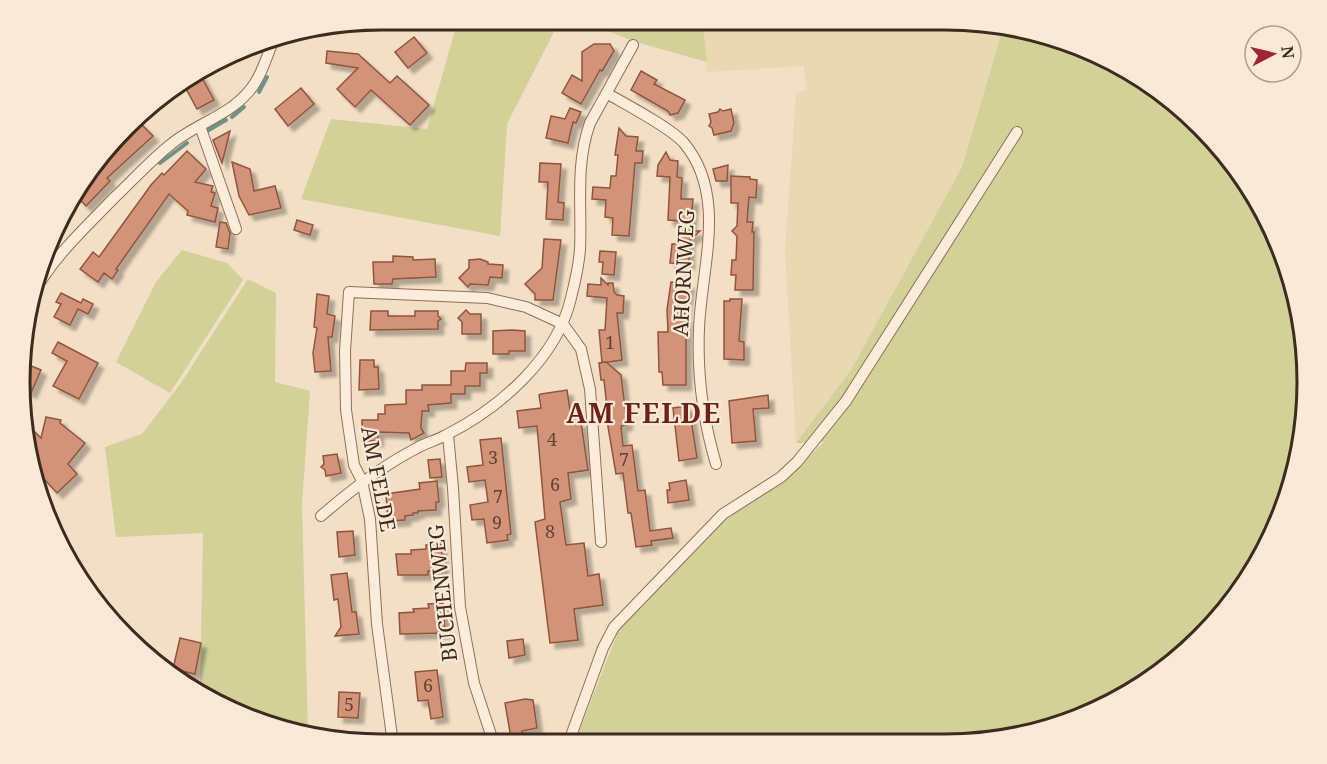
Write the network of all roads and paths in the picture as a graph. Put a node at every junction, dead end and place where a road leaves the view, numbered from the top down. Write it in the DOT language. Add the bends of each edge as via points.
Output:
graph roads {
  1 [pos="633,45"];
  2 [pos="270,49"];
  3 [pos="608,94"];
  4 [pos="200,126"];
  5 [pos="1017,132"];
  6 [pos="236,229"];
  7 [pos="49,269"];
  8 [pos="563,324"];
  9 [pos="448,435"];
  10 [pos="716,464"];
  11 [pos="362,481"];
  12 [pos="321,516"];
  13 [pos="601,542"];
  14 [pos="392,734"];
  15 [pos="491,734"];
  16 [pos="572,734"];
  1 -- 3 [label="street"];
  2 -- 4 [label="street" via="255,83 245,95 232,108"];
  3 -- 8 [label="street" via="590,123 581,158 579,263"];
  3 -- 10 [label="street, AHORNWEG" via="678,137 697,163 705,183 710,229 699,328 699,380 706,430"];
  4 -- 6 [label="street"];
  4 -- 7 [label="street" via="154,158 71,241"];
  5 -- 16 [label="street" via="846,401 797,462 781,477 723,514 614,627"];
  8 -- 9 [label="street" via="540,360 512,390"];
  8 -- 11 [label="street, AM FELDE" via="526,307 488,298 349,292 346,410 354,465"];
  8 -- 13 [label="street" via="581,349 590,389"];
  9 -- 11 [label="street" via="417,448"];
  9 -- 15 [label="street, BUCHENWEG" via="460,607 474,683"];
  11 -- 12 [label="street"];
  11 -- 14 [label="street, AM FELDE" via="370,519 377,624"];
}
